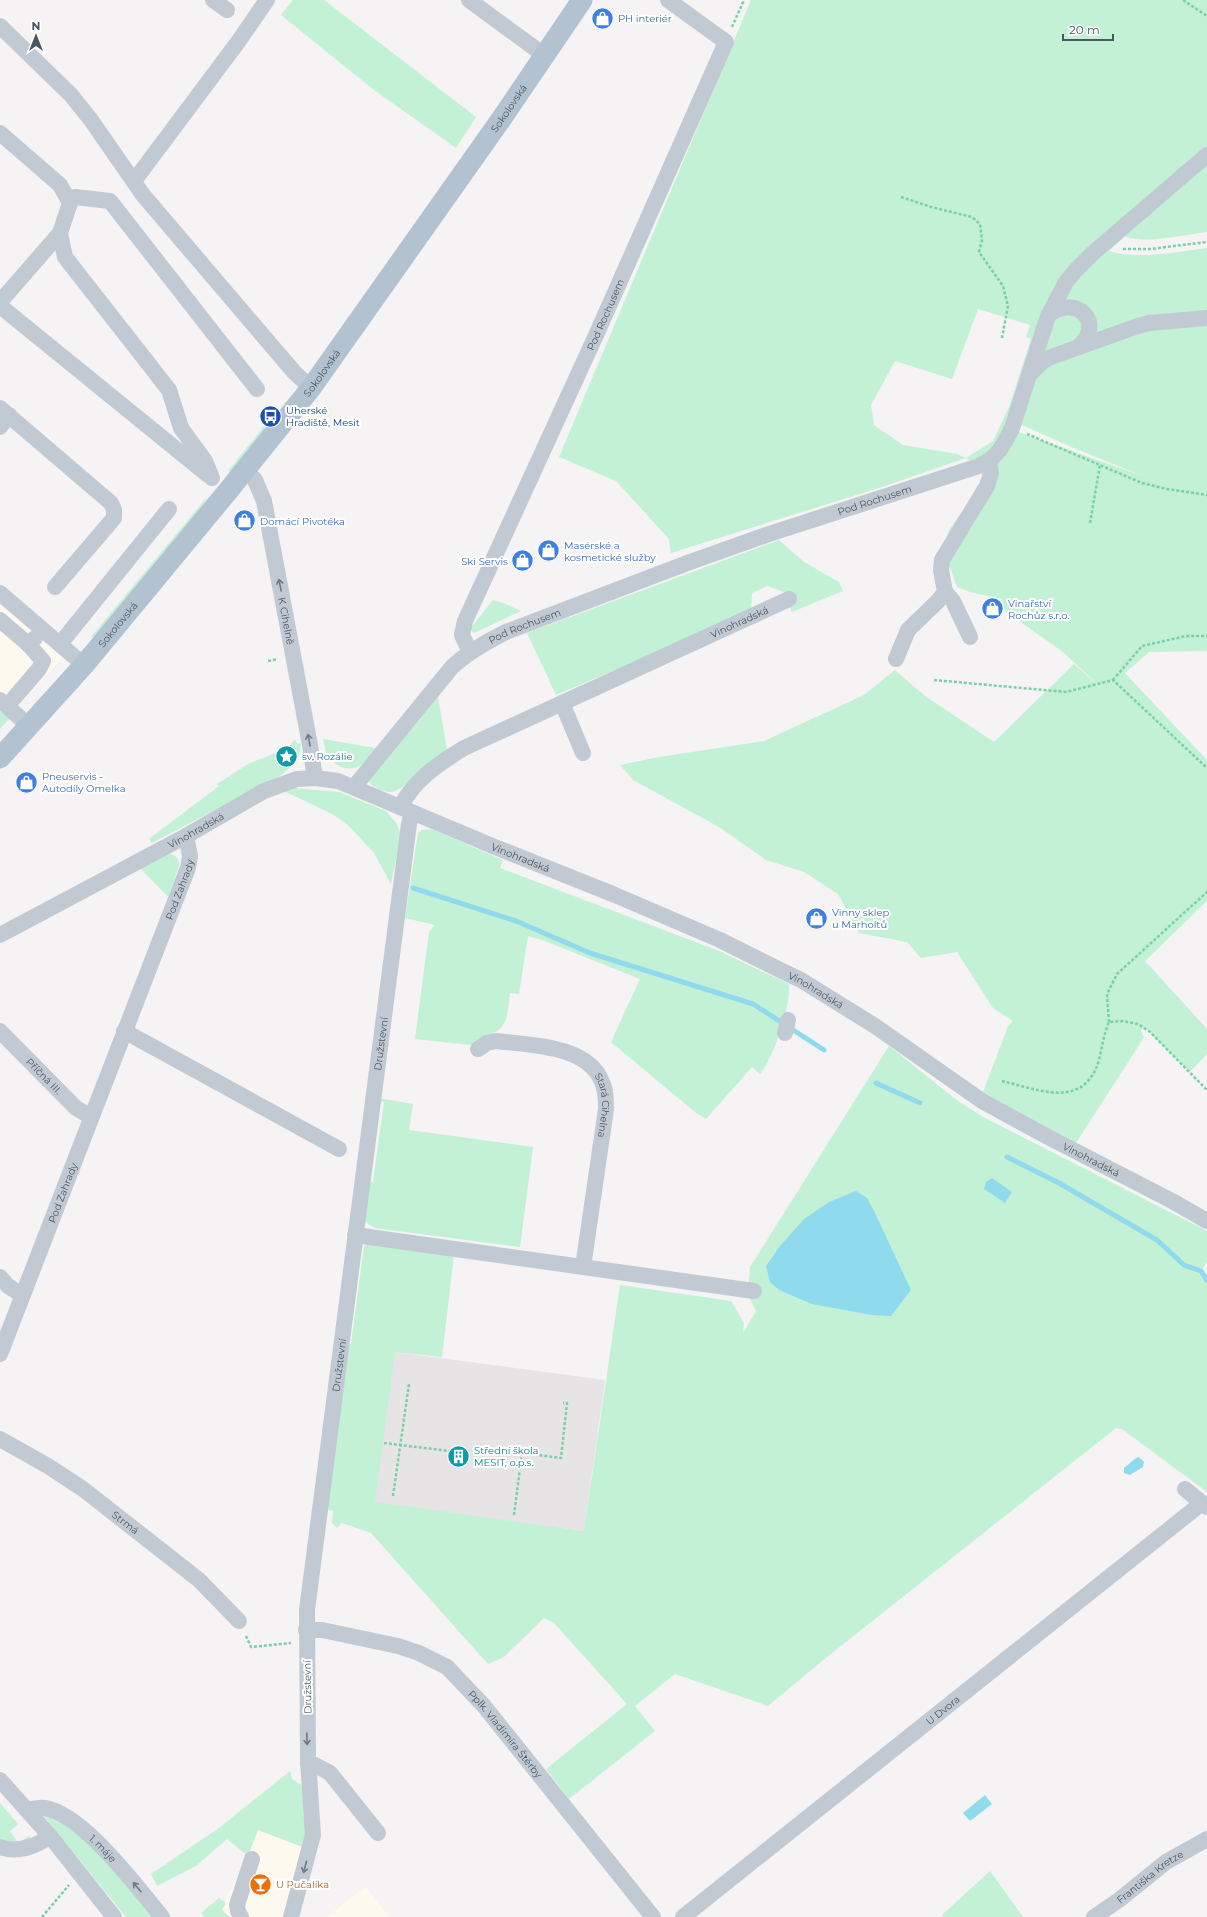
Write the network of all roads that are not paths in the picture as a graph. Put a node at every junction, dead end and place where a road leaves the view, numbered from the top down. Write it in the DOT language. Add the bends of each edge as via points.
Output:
graph roads {
  1 [pos="213,0"];
  2 [pos="267,0"];
  3 [pos="469,0"];
  4 [pos="582,0"];
  5 [pos="668,0"];
  6 [pos="227,10"];
  7 [pos="0,26"];
  8 [pos="544,55"];
  9 [pos="0,134"];
  10 [pos="1207,155"];
  11 [pos="134,181"];
  12 [pos="70,203"];
  13 [pos="60,233"];
  14 [pos="0,302"];
  15 [pos="0,306"];
  16 [pos="1048,316"];
  17 [pos="1207,318"];
  18 [pos="1078,347"];
  19 [pos="1029,375"];
  20 [pos="257,388"];
  21 [pos="311,388"];
  22 [pos="3,417"];
  23 [pos="989,461"];
  24 [pos="245,470"];
  25 [pos="220,485"];
  26 [pos="169,508"];
  27 [pos="54,587"];
  28 [pos="945,592"];
  29 [pos="0,593"];
  30 [pos="789,598"];
  31 [pos="0,620"];
  32 [pos="45,631"];
  33 [pos="970,637"];
  34 [pos="28,644"];
  35 [pos="60,644"];
  36 [pos="470,652"];
  37 [pos="896,658"];
  38 [pos="84,665"];
  39 [pos="7,699"];
  40 [pos="562,703"];
  41 [pos="29,726"];
  42 [pos="583,753"];
  43 [pos="0,758"];
  44 [pos="315,778"];
  45 [pos="354,787"];
  46 [pos="406,810"];
  47 [pos="186,836"];
  48 [pos="0,934"];
  49 [pos="124,1030"];
  50 [pos="0,1031"];
  51 [pos="478,1049"];
  52 [pos="91,1117"];
  53 [pos="339,1149"];
  54 [pos="1207,1221"];
  55 [pos="355,1235"];
  56 [pos="583,1267"];
  57 [pos="0,1277"];
  58 [pos="754,1291"];
  59 [pos="22,1295"];
  60 [pos="0,1354"];
  61 [pos="0,1439"];
  62 [pos="1185,1489"];
  63 [pos="1205,1505"];
  64 [pos="239,1621"];
  65 [pos="306,1636"];
  66 [pos="308,1764"];
  67 [pos="0,1780"];
  68 [pos="27,1810"];
  69 [pos="378,1833"];
  70 [pos="50,1836"];
  71 [pos="1207,1839"];
  72 [pos="2,1852"];
  73 [pos="252,1860"];
  74 [pos="293,1913"];
  75 [pos="114,1917"];
  76 [pos="162,1917"];
  77 [pos="241,1917"];
  78 [pos="653,1917"];
  79 [pos="683,1917"];
  80 [pos="1094,1917"];
  1 -- 6 [label="street"];
  2 -- 11 [label="street"];
  3 -- 8 [label="street"];
  4 -- 8 [label="main road, Sokolovská"];
  5 -- 36 [label="street, Pod Rochusem" via="726,42 601,326 464,622 462,635"];
  7 -- 11 [label="street" via="71,95"];
  8 -- 21 [label="main road, Sokolovská"];
  9 -- 12 [label="street" via="60,185"];
  10 -- 16 [label="street, Pod Rochusem" via="1075,270"];
  11 -- 21 [label="street" via="143,195 294,372"];
  12 -- 13 [label="street"];
  12 -- 20 [label="street" via="75,197 110,201"];
  13 -- 14 [label="street"];
  13 -- 25 [label="street" via="65,257 169,390 181,428"];
  15 -- 25 [label="street"];
  16 -- 18 [label="street" via="1056,310 1068,307 1076,308 1085,314 1089,322 1089,332"];
  16 -- 19 [label="street, Pod Rochusem"];
  17 -- 18 [label="street" via="1135,327"];
  18 -- 19 [label="street" via="1043,361"];
  19 -- 23 [label="street, Pod Rochusem" via="1012,428 1002,448"];
  21 -- 24 [label="main road, Sokolovská"];
  22 -- 27 [label="street" via="111,503 114,510 114,518"];
  23 -- 28 [label="street" via="991,473 988,486 942,560"];
  23 -- 36 [label="street, Pod Rochusem" via="690,562 506,632"];
  24 -- 25 [label="main road, Sokolovská"];
  44 -- 24 [label="street, K Cihelně, one-way" via="264,501 255,480"];
  25 -- 38 [label="main road, Sokolovská"];
  26 -- 35 [label="street"];
  28 -- 33 [label="street" via="953,601"];
  28 -- 37 [label="street" via="908,630"];
  29 -- 32 [label="street"];
  30 -- 40 [label="street, Vinohradská"];
  31 -- 34 [label="street"];
  32 -- 34 [label="street"];
  32 -- 35 [label="street"];
  34 -- 39 [label="street" via="43,661 39,669"];
  35 -- 38 [label="street"];
  36 -- 45 [label="street, Pod Rochusem" via="452,667"];
  38 -- 41 [label="main road, Sokolovská"];
  39 -- 41 [label="street"];
  40 -- 42 [label="street"];
  40 -- 46 [label="street, Vinohradská" via="457,753 421,778 409,792"];
  41 -- 43 [label="main road, Sokolovská"];
  44 -- 45 [label="street, Vinohradská" via="338,781"];
  44 -- 47 [label="street, Vinohradská" via="286,782 264,790"];
  45 -- 46 [label="street, Vinohradská"];
  46 -- 54 [label="street, Vinohradská" via="615,894 782,970 875,1026 982,1101"];
  46 -- 55 [label="street, Družstevní" via="409,824"];
  47 -- 48 [label="street, Vinohradská"];
  47 -- 49 [label="street, Pod Zahrady" via="190,856 188,868"];
  49 -- 52 [label="street, Pod Zahrady"];
  49 -- 53 [label="street"];
  50 -- 52 [label="street, Příčná III." via="76,1108"];
  51 -- 56 [label="street, Stará Cihelna" via="496,1041 564,1052 592,1066 602,1082 606,1094 606,1109"];
  52 -- 59 [label="street, Pod Zahrady"];
  55 -- 56 [label="street"];
  55 -- 65 [label="street, Družstevní" via="319,1508"];
  56 -- 58 [label="street"];
  57 -- 59 [label="street"];
  59 -- 60 [label="street, Pod Zahrady"];
  61 -- 64 [label="street, Strmá" via="82,1489 199,1580"];
  62 -- 63 [label="street, U Dvora"];
  63 -- 79 [label="street, U Dvora"];
  65 -- 66 [label="street, Družstevní, one-way"];
  65 -- 78 [label="street, Pplk. Vladimíra Štěrby" via="322,1630 398,1646 447,1667 484,1706"];
  66 -- 69 [label="street" via="330,1773"];
  66 -- 74 [label="street, Družstevní, one-way" via="313,1835"];
  67 -- 68 [label="street"];
  68 -- 70 [label="street"];
  76 -- 68 [label="street, 1. máje, one-way" via="82,1827 63,1814 47,1808"];
  70 -- 72 [label="street" via="26,1848"];
  70 -- 75 [label="street"];
  71 -- 80 [label="street, Františka Kretze" via="1166,1862"];
  73 -- 77 [label="street" via="237,1905"];
}
